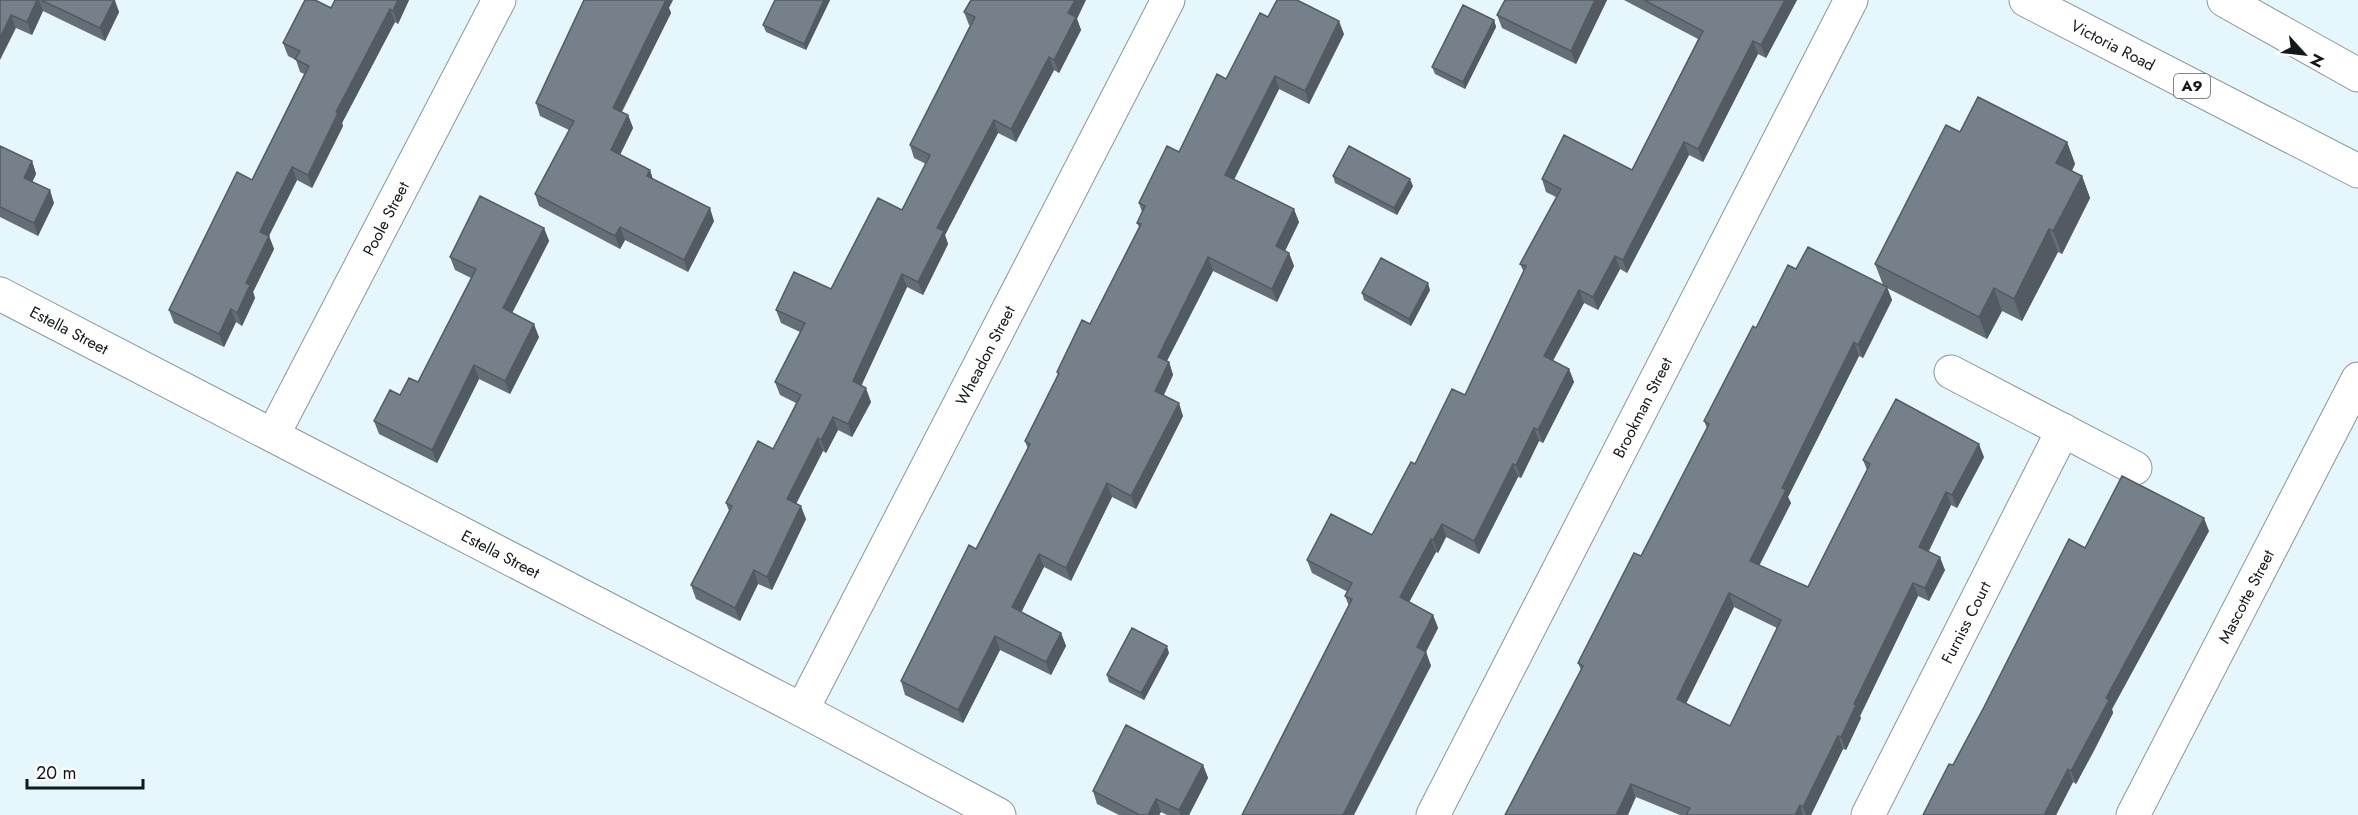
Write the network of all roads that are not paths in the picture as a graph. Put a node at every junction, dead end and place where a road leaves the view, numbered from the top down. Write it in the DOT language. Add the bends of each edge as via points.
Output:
graph roads {
  1 [pos="499,0"];
  2 [pos="1168,0"];
  3 [pos="1851,0"];
  4 [pos="2026,0"];
  5 [pos="2224,0"];
  6 [pos="2358,75"];
  7 [pos="2358,171"];
  8 [pos="0,294"];
  9 [pos="1951,372"];
  10 [pos="2358,379"];
  11 [pos="2063,430"];
  12 [pos="273,435"];
  13 [pos="2135,468"];
  14 [pos="802,710"];
  15 [pos="999,815"];
  16 [pos="1433,815"];
  17 [pos="1868,815"];
  18 [pos="2133,815"];
  1 -- 12 [label="main road, Poole Street"];
  2 -- 14 [label="main road, Wheadon Street"];
  3 -- 16 [label="main road, Brookman Street"];
  4 -- 7 [label="main road, Victoria Road / A9"];
  5 -- 6 [label="main road"];
  8 -- 12 [label="main road, Estella Street"];
  9 -- 11 [label="main road"];
  10 -- 18 [label="main road, Mascotte Street"];
  11 -- 13 [label="main road"];
  11 -- 17 [label="main road, Furniss Court"];
  12 -- 14 [label="main road, Estella Street"];
  14 -- 15 [label="main road, Estella Street"];
}
